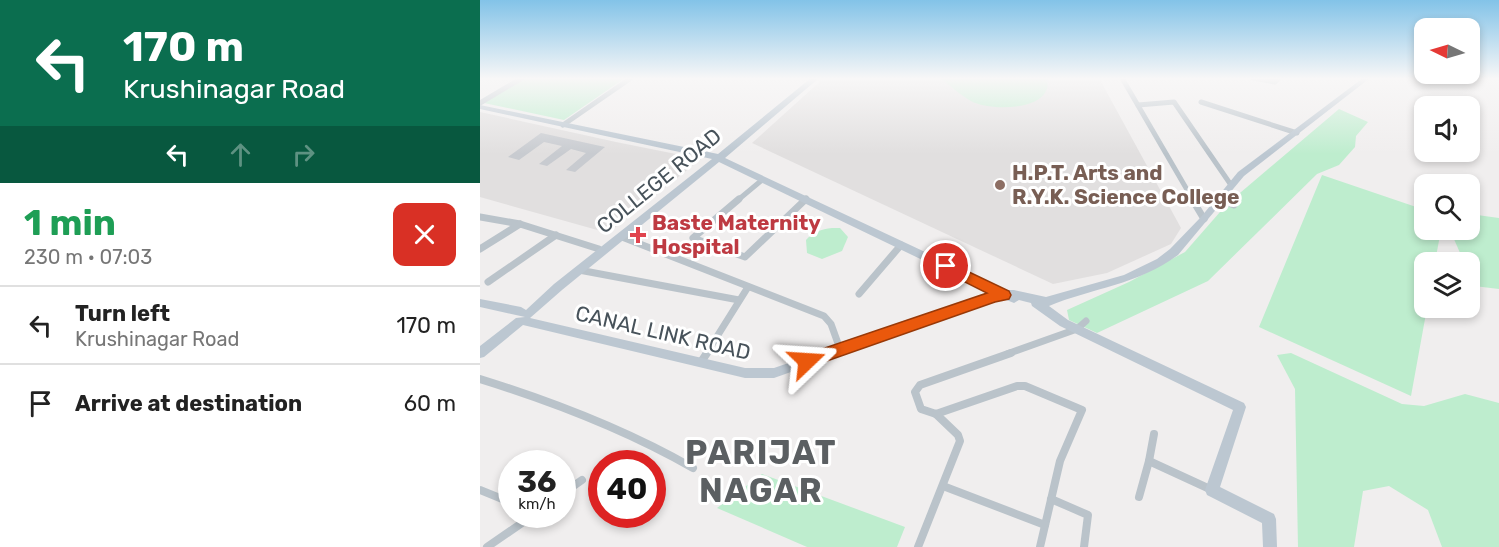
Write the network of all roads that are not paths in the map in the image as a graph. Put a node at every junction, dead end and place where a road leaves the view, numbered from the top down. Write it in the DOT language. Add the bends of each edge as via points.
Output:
graph roads {
  1 [pos="594,104"];
  2 [pos="778,104"];
  3 [pos="782,104"];
  4 [pos="1156,104"];
  5 [pos="1175,104"];
  6 [pos="1206,104"];
  7 [pos="1335,104"];
  8 [pos="480,105"];
  9 [pos="1138,105"];
  10 [pos="563,125"];
  11 [pos="1298,133"];
  12 [pos="716,157"];
  13 [pos="762,180"];
  14 [pos="1231,184"];
  15 [pos="1219,198"];
  16 [pos="806,200"];
  17 [pos="1234,205"];
  18 [pos="480,217"];
  19 [pos="1204,219"];
  20 [pos="520,224"];
  21 [pos="556,236"];
  22 [pos="622,237"];
  23 [pos="901,244"];
  24 [pos="480,249"];
  25 [pos="599,249"];
  26 [pos="579,270"];
  27 [pos="488,282"];
  28 [pos="748,287"];
  29 [pos="1069,292"];
  30 [pos="859,294"];
  31 [pos="1013,296"];
  32 [pos="739,300"];
  33 [pos="1041,303"];
  34 [pos="486,304"];
  35 [pos="522,316"];
  36 [pos="1062,320"];
  37 [pos="1082,325"];
  38 [pos="480,344"];
  39 [pos="840,349"];
  40 [pos="480,353"];
  41 [pos="700,362"];
  42 [pos="480,379"];
  43 [pos="936,414"];
  44 [pos="1154,434"];
  45 [pos="1149,461"];
  46 [pos="693,468"];
  47 [pos="582,480"];
  48 [pos="576,484"];
  49 [pos="944,486"];
  50 [pos="480,490"];
  51 [pos="1212,490"];
  52 [pos="498,497"];
  53 [pos="1139,497"];
  54 [pos="1051,498"];
  55 [pos="1045,525"];
  56 [pos="515,528"];
  57 [pos="487,547"];
  58 [pos="918,547"];
  59 [pos="1040,547"];
  60 [pos="1084,547"];
  61 [pos="1270,547"];
  1 -- 10 [label="street"];
  2 -- 12 [label="street, COLLEGE ROAD"];
  3 -- 12 [label="street, COLLEGE ROAD"];
  4 -- 9 [label="street"];
  5 -- 14 [label="street"];
  6 -- 11 [label="street"];
  7 -- 11 [label="street, CANAL LINK ROAD"];
  8 -- 10 [label="street"];
  9 -- 19 [label="street"];
  10 -- 12 [label="street"];
  11 -- 14 [label="street, CANAL LINK ROAD"];
  12 -- 13 [label="street"];
  12 -- 22 [label="street, COLLEGE ROAD"];
  12 -- 25 [label="street, COLLEGE ROAD"];
  13 -- 16 [label="street"];
  13 -- 16 [label="street" via="693,238 745,257"];
  14 -- 15 [label="street, CANAL LINK ROAD"];
  15 -- 17 [label="street"];
  15 -- 19 [label="street, CANAL LINK ROAD"];
  16 -- 23 [label="street"];
  18 -- 20 [label="street"];
  19 -- 29 [label="street, CANAL LINK ROAD" via="1161,262 1127,278"];
  20 -- 21 [label="street"];
  20 -- 24 [label="street"];
  21 -- 25 [label="street"];
  21 -- 27 [label="street"];
  22 -- 26 [label="street, COLLEGE ROAD"];
  22 -- 28 [label="street"];
  23 -- 30 [label="street"];
  23 -- 31 [label="street"];
  25 -- 35 [label="street, COLLEGE ROAD"];
  26 -- 32 [label="street"];
  26 -- 35 [label="street, COLLEGE ROAD"];
  28 -- 32 [label="street"];
  28 -- 39 [label="street" via="824,316"];
  29 -- 31 [label="street, CANAL LINK ROAD"];
  29 -- 33 [label="street, CANAL LINK ROAD"];
  29 -- 36 [label="street" via="1059,304"];
  31 -- 33 [label="street, CANAL LINK ROAD"];
  31 -- 39 [label="street, CANAL LINK ROAD" via="976,303"];
  32 -- 41 [label="street"];
  33 -- 36 [label="street"];
  34 -- 35 [label="street, CANAL LINK ROAD"];
  35 -- 38 [label="street, COLLEGE ROAD"];
  35 -- 40 [label="street, COLLEGE ROAD"];
  35 -- 41 [label="street, CANAL LINK ROAD" via="546,326"];
  36 -- 37 [label="street"];
  37 -- 43 [label="street" via="920,385 915,393 921,409"];
  37 -- 51 [label="street" via="1240,407"];
  39 -- 41 [label="street, CANAL LINK ROAD" via="774,373"];
  42 -- 46 [label="street" via="546,399 642,439"];
  43 -- 49 [label="street" via="960,441"];
  43 -- 54 [label="street" via="1017,386 1082,410 1060,461"];
  44 -- 45 [label="street"];
  45 -- 51 [label="street"];
  45 -- 53 [label="street"];
  47 -- 48 [label="street"];
  49 -- 55 [label="street"];
  49 -- 58 [label="street"];
  50 -- 52 [label="street"];
  51 -- 61 [label="street" via="1269,519"];
  54 -- 55 [label="street"];
  54 -- 60 [label="street" via="1088,515"];
  55 -- 59 [label="street"];
  56 -- 57 [label="street"];
}
